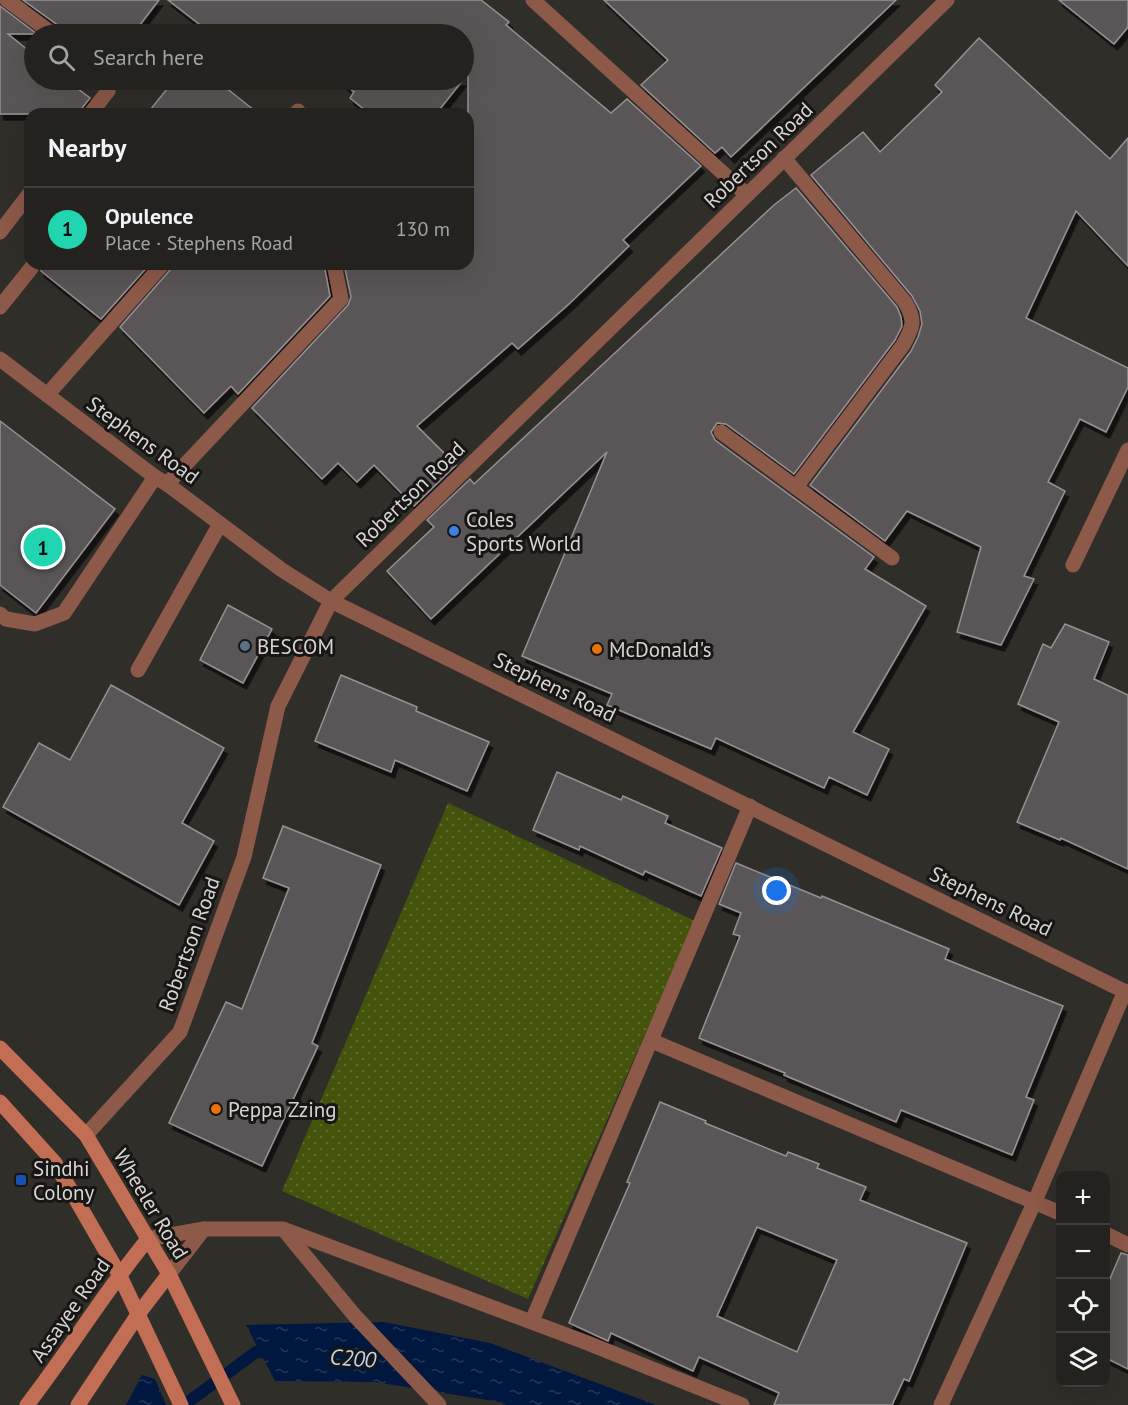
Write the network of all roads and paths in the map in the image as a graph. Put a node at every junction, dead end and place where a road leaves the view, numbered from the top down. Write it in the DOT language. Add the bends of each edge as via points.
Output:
graph roads {
  1 [pos="7,0"];
  2 [pos="532,0"];
  3 [pos="947,0"];
  4 [pos="39,24"];
  5 [pos="108,90"];
  6 [pos="95,108"];
  7 [pos="784,158"];
  8 [pos="747,195"];
  9 [pos="24,201"];
  10 [pos="0,232"];
  11 [pos="30,270"];
  12 [pos="158,270"];
  13 [pos="335,270"];
  14 [pos="0,307"];
  15 [pos="0,359"];
  16 [pos="47,395"];
  17 [pos="721,432"];
  18 [pos="1128,450"];
  19 [pos="161,481"];
  20 [pos="796,487"];
  21 [pos="220,524"];
  22 [pos="892,558"];
  23 [pos="1073,565"];
  24 [pos="331,601"];
  25 [pos="0,614"];
  26 [pos="138,670"];
  27 [pos="750,806"];
  28 [pos="1127,992"];
  29 [pos="652,1041"];
  30 [pos="0,1048"];
  31 [pos="0,1101"];
  32 [pos="86,1135"];
  33 [pos="1035,1201"];
  34 [pos="1056,1211"];
  35 [pos="204,1229"];
  36 [pos="283,1229"];
  37 [pos="1110,1236"];
  38 [pos="148,1239"];
  39 [pos="1128,1245"];
  40 [pos="119,1274"];
  41 [pos="169,1274"];
  42 [pos="139,1313"];
  43 [pos="532,1322"];
  44 [pos="231,1400"];
  45 [pos="27,1405"];
  46 [pos="78,1405"];
  47 [pos="181,1405"];
  48 [pos="439,1405"];
  49 [pos="742,1405"];
  50 [pos="941,1405"];
  1 -- 4 [label="street"];
  2 -- 8 [label="street"];
  3 -- 7 [label="street, Robertson Road"];
  5 -- 6 [label="street"];
  7 -- 8 [label="street, Robertson Road"];
  7 -- 20 [label="street" via="912,315 911,330 903,345"];
  8 -- 24 [label="street, Robertson Road"];
  9 -- 10 [label="street"];
  11 -- 14 [label="street"];
  12 -- 16 [label="street"];
  13 -- 19 [label="street" via="341,299"];
  15 -- 16 [label="street, Stephens Road"];
  16 -- 19 [label="street, Stephens Road"];
  17 -- 20 [label="street"];
  18 -- 23 [label="street"];
  19 -- 21 [label="street, Stephens Road"];
  19 -- 25 [label="street" via="64,613 35,624 6,619"];
  20 -- 22 [label="street"];
  21 -- 24 [label="street, Stephens Road"];
  21 -- 26 [label="street"];
  24 -- 27 [label="street, Stephens Road"];
  24 -- 32 [label="street, Robertson Road" via="278,706 244,857 180,1032"];
  27 -- 28 [label="street, Stephens Road"];
  27 -- 29 [label="street"];
  28 -- 33 [label="street"];
  29 -- 33 [label="street"];
  29 -- 43 [label="street"];
  30 -- 32 [label="main road, Wheeler Road"];
  31 -- 40 [label="main road" via="55,1163"];
  32 -- 38 [label="main road, Wheeler Road"];
  33 -- 34 [label="street"];
  33 -- 50 [label="street"];
  35 -- 36 [label="street"];
  35 -- 38 [label="street"];
  35 -- 41 [label="street"];
  36 -- 43 [label="street"];
  36 -- 48 [label="street" via="355,1316"];
  37 -- 39 [label="street"];
  38 -- 40 [label="main road, Assayee Road"];
  38 -- 41 [label="main road, Wheeler Road"];
  40 -- 42 [label="main road"];
  40 -- 45 [label="main road, Assayee Road"];
  41 -- 42 [label="main road"];
  41 -- 44 [label="main road, Wheeler Road"];
  42 -- 46 [label="main road"];
  42 -- 47 [label="main road"];
  43 -- 49 [label="street"];
}
